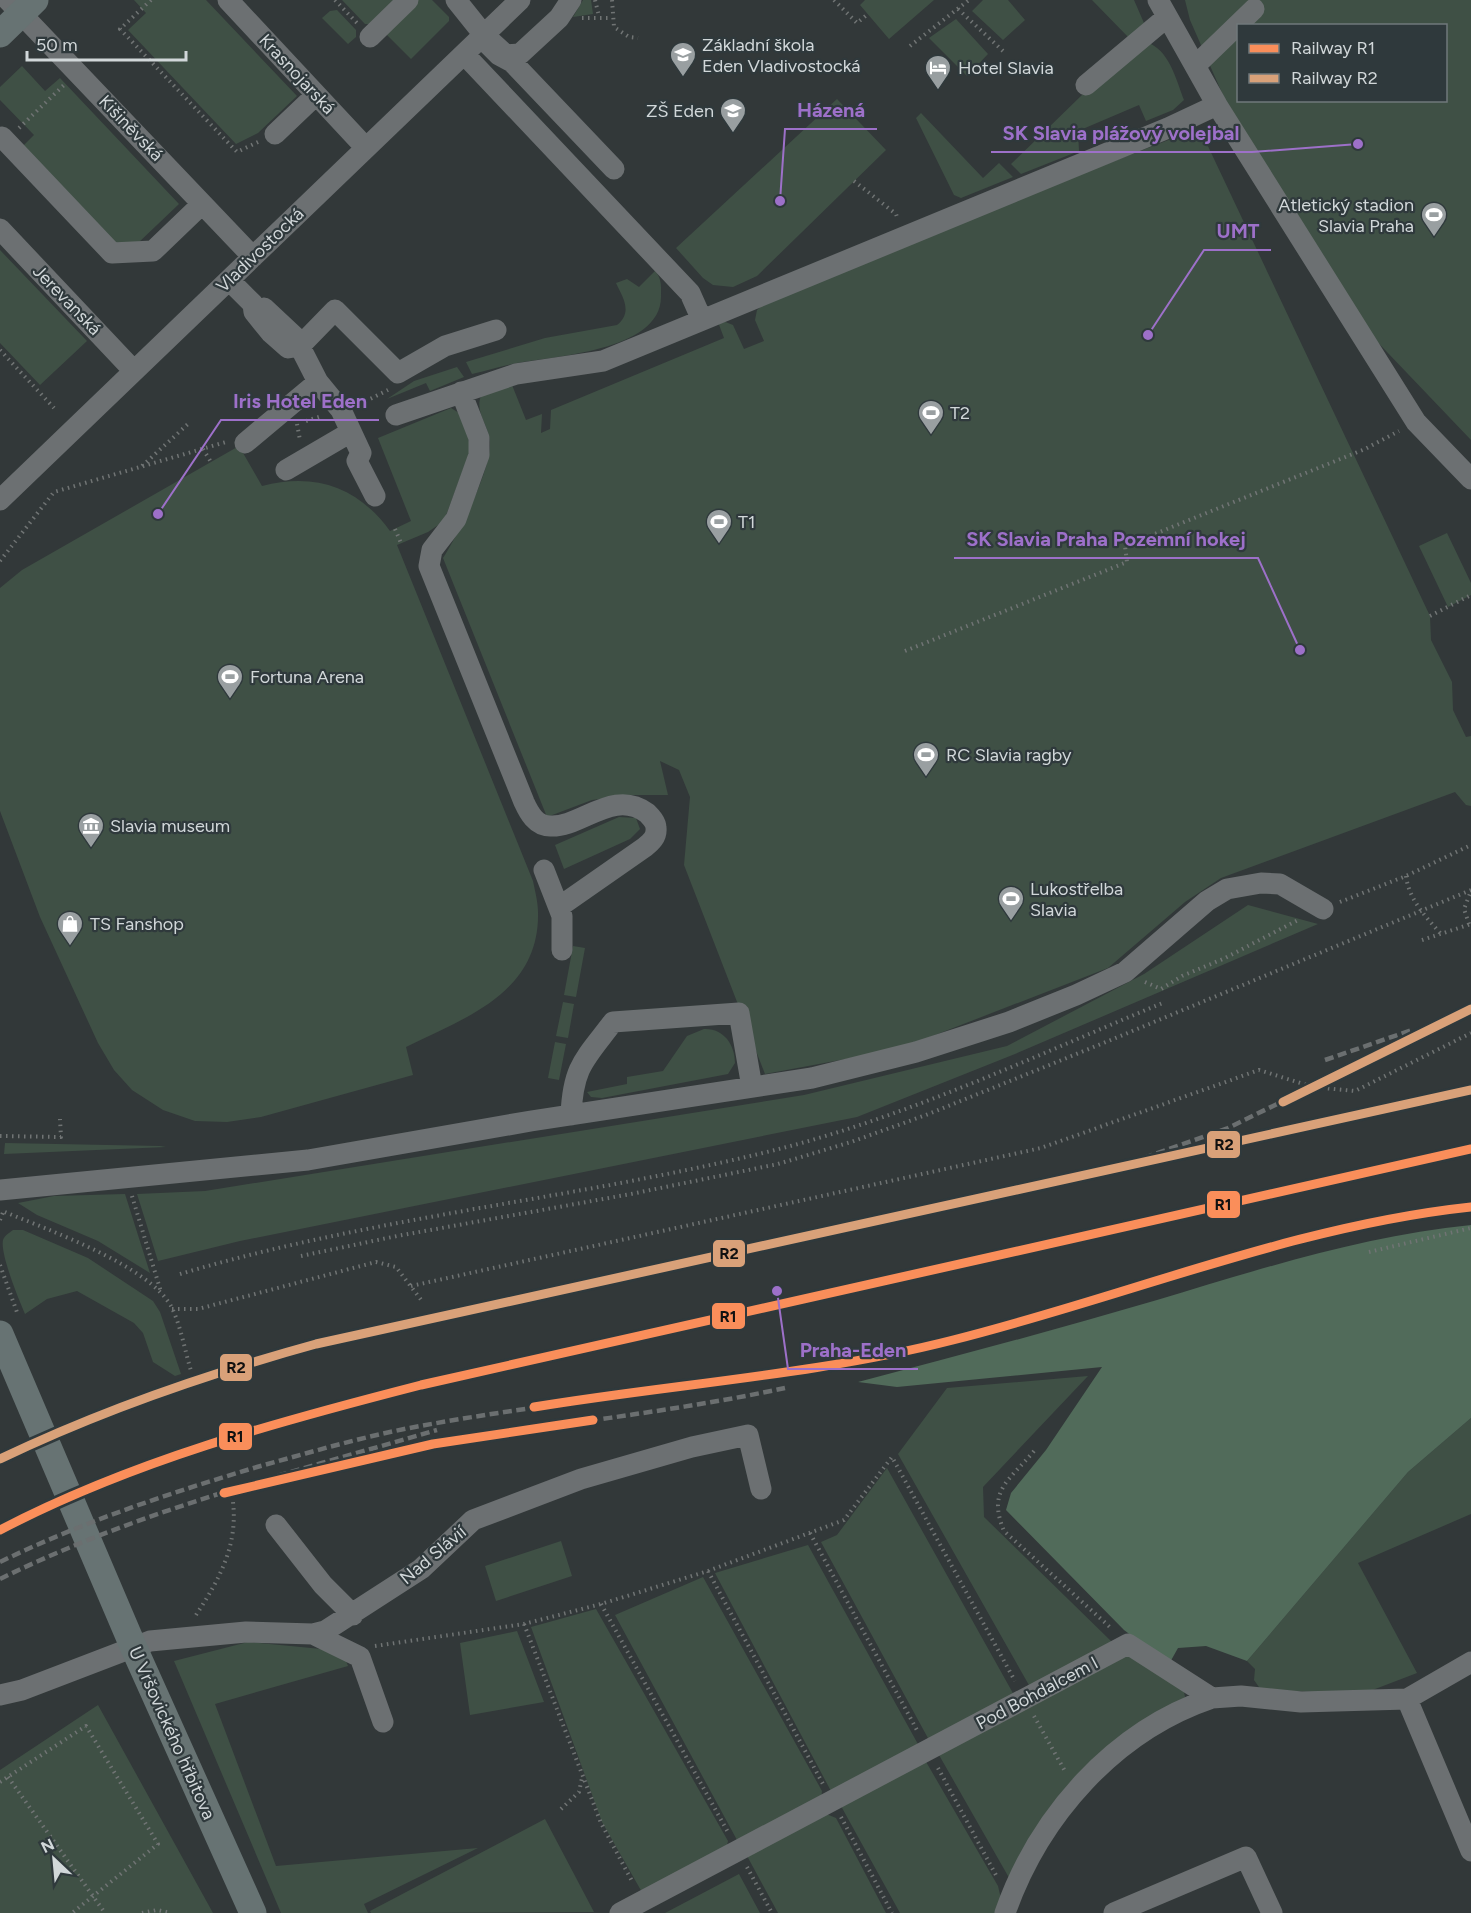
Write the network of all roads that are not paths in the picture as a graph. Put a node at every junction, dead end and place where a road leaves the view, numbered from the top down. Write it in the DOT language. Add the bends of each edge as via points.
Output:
graph roads {
  1 [pos="228,0"];
  2 [pos="408,0"];
  3 [pos="456,0"];
  4 [pos="520,0"];
  5 [pos="571,0"];
  6 [pos="22,5"];
  7 [pos="1163,9"];
  8 [pos="1254,9"];
  9 [pos="1238,24"];
  10 [pos="1237,25"];
  11 [pos="0,34"];
  12 [pos="483,36"];
  13 [pos="370,37"];
  14 [pos="464,54"];
  15 [pos="1195,66"];
  16 [pos="1086,85"];
  17 [pos="316,94"];
  18 [pos="1217,105"];
  19 [pos="275,134"];
  20 [pos="2,136"];
  21 [pos="366,148"];
  22 [pos="614,169"];
  23 [pos="202,204"];
  24 [pos="0,229"];
  25 [pos="253,257"];
  26 [pos="229,279"];
  27 [pos="702,320"];
  28 [pos="496,330"];
  29 [pos="300,346"];
  30 [pos="134,371"];
  31 [pos="318,382"];
  32 [pos="461,392"];
  33 [pos="396,415"];
  34 [pos="351,432"];
  35 [pos="254,437"];
  36 [pos="286,470"];
  37 [pos="1471,479"];
  38 [pos="375,496"];
  39 [pos="0,500"];
  40 [pos="544,870"];
  41 [pos="559,907"];
  42 [pos="1323,909"];
  43 [pos="562,950"];
  44 [pos="752,1087"];
  45 [pos="571,1114"];
  46 [pos="3,1203"];
  47 [pos="9,1324"];
  48 [pos="761,1489"];
  49 [pos="276,1525"];
  50 [pos="353,1614"];
  51 [pos="313,1634"];
  52 [pos="133,1647"];
  53 [pos="1471,1662"];
  54 [pos="0,1695"];
  55 [pos="1212,1698"];
  56 [pos="1407,1699"];
  57 [pos="383,1722"];
  58 [pos="1471,1851"];
  59 [pos="1007,1906"];
  60 [pos="622,1912"];
  61 [pos="253,1913"];
  62 [pos="1114,1913"];
  63 [pos="1272,1913"];
  1 -- 17 [label="street, Krasnojarská"];
  2 -- 13 [label="street"];
  3 -- 12 [label="street"];
  4 -- 12 [label="street, Vladivostocká"];
  5 -- 12 [label="street" via="559,18 520,54 506,55"];
  6 -- 11 [label="main road"];
  6 -- 23 [label="street, Kišiněvská"];
  7 -- 15 [label="street"];
  7 -- 16 [label="street"];
  8 -- 9 [label="street"];
  10 -- 15 [label="street"];
  12 -- 14 [label="street, Vladivostocká"];
  12 -- 22 [label="street"];
  14 -- 21 [label="street, Vladivostocká"];
  14 -- 27 [label="street" via="690,292"];
  15 -- 18 [label="street"];
  17 -- 19 [label="street"];
  17 -- 21 [label="street, Krasnojarská"];
  18 -- 27 [label="street"];
  18 -- 37 [label="street" via="1416,422"];
  20 -- 23 [label="street" via="112,253 153,251"];
  21 -- 25 [label="street, Vladivostocká"];
  23 -- 25 [label="street, Kišiněvská"];
  24 -- 30 [label="street, Jerevanská"];
  25 -- 26 [label="street, Vladivostocká"];
  26 -- 29 [label="street" via="253,304 254,312 277,340 288,348"];
  26 -- 30 [label="street, Vladivostocká"];
  27 -- 32 [label="street" via="603,361 516,374"];
  28 -- 29 [label="street" via="445,346 398,373 335,310"];
  29 -- 31 [label="street"];
  30 -- 39 [label="street, Vladivostocká"];
  31 -- 34 [label="street" via="341,410"];
  31 -- 35 [label="street"];
  32 -- 33 [label="street"];
  32 -- 41 [label="street" via="479,438 479,455 456,519 432,549 429,566 524,802 530,814 545,826 599,809 624,806 645,812 657,829 645,847"];
  34 -- 36 [label="street"];
  34 -- 38 [label="street" via="361,453 357,461"];
  40 -- 41 [label="street"];
  41 -- 43 [label="street"];
  42 -- 44 [label="street" via="1280,884 1237,886 1207,901 1125,972 1076,995 916,1052 812,1078"];
  44 -- 45 [label="street"];
  44 -- 45 [label="street" via="739,1014 613,1022 578,1068 572,1086"];
  45 -- 46 [label="street" via="308,1160 129,1176"];
  47 -- 52 [label="main road, U Vršovického hřbitova" via="93,1552"];
  48 -- 50 [label="street, Nad Slávií" via="748,1435 581,1479 473,1520 421,1569"];
  49 -- 50 [label="street" via="323,1585"];
  50 -- 51 [label="street, Nad Slávií"];
  51 -- 52 [label="street, Nad Slávií" via="246,1632 150,1641"];
  51 -- 57 [label="street" via="360,1657"];
  52 -- 54 [label="street, Nad Slávií"];
  52 -- 61 [label="main road, U Vršovického hřbitova"];
  53 -- 56 [label="street"];
  55 -- 56 [label="street" via="1241,1696 1301,1702"];
  55 -- 59 [label="street" via="1159,1721 1118,1750 1075,1789 1031,1855"];
  55 -- 60 [label="street, Pod Bohdalcem I" via="1128,1644"];
  56 -- 58 [label="street"];
  62 -- 63 [label="street" via="1246,1857"];
}
